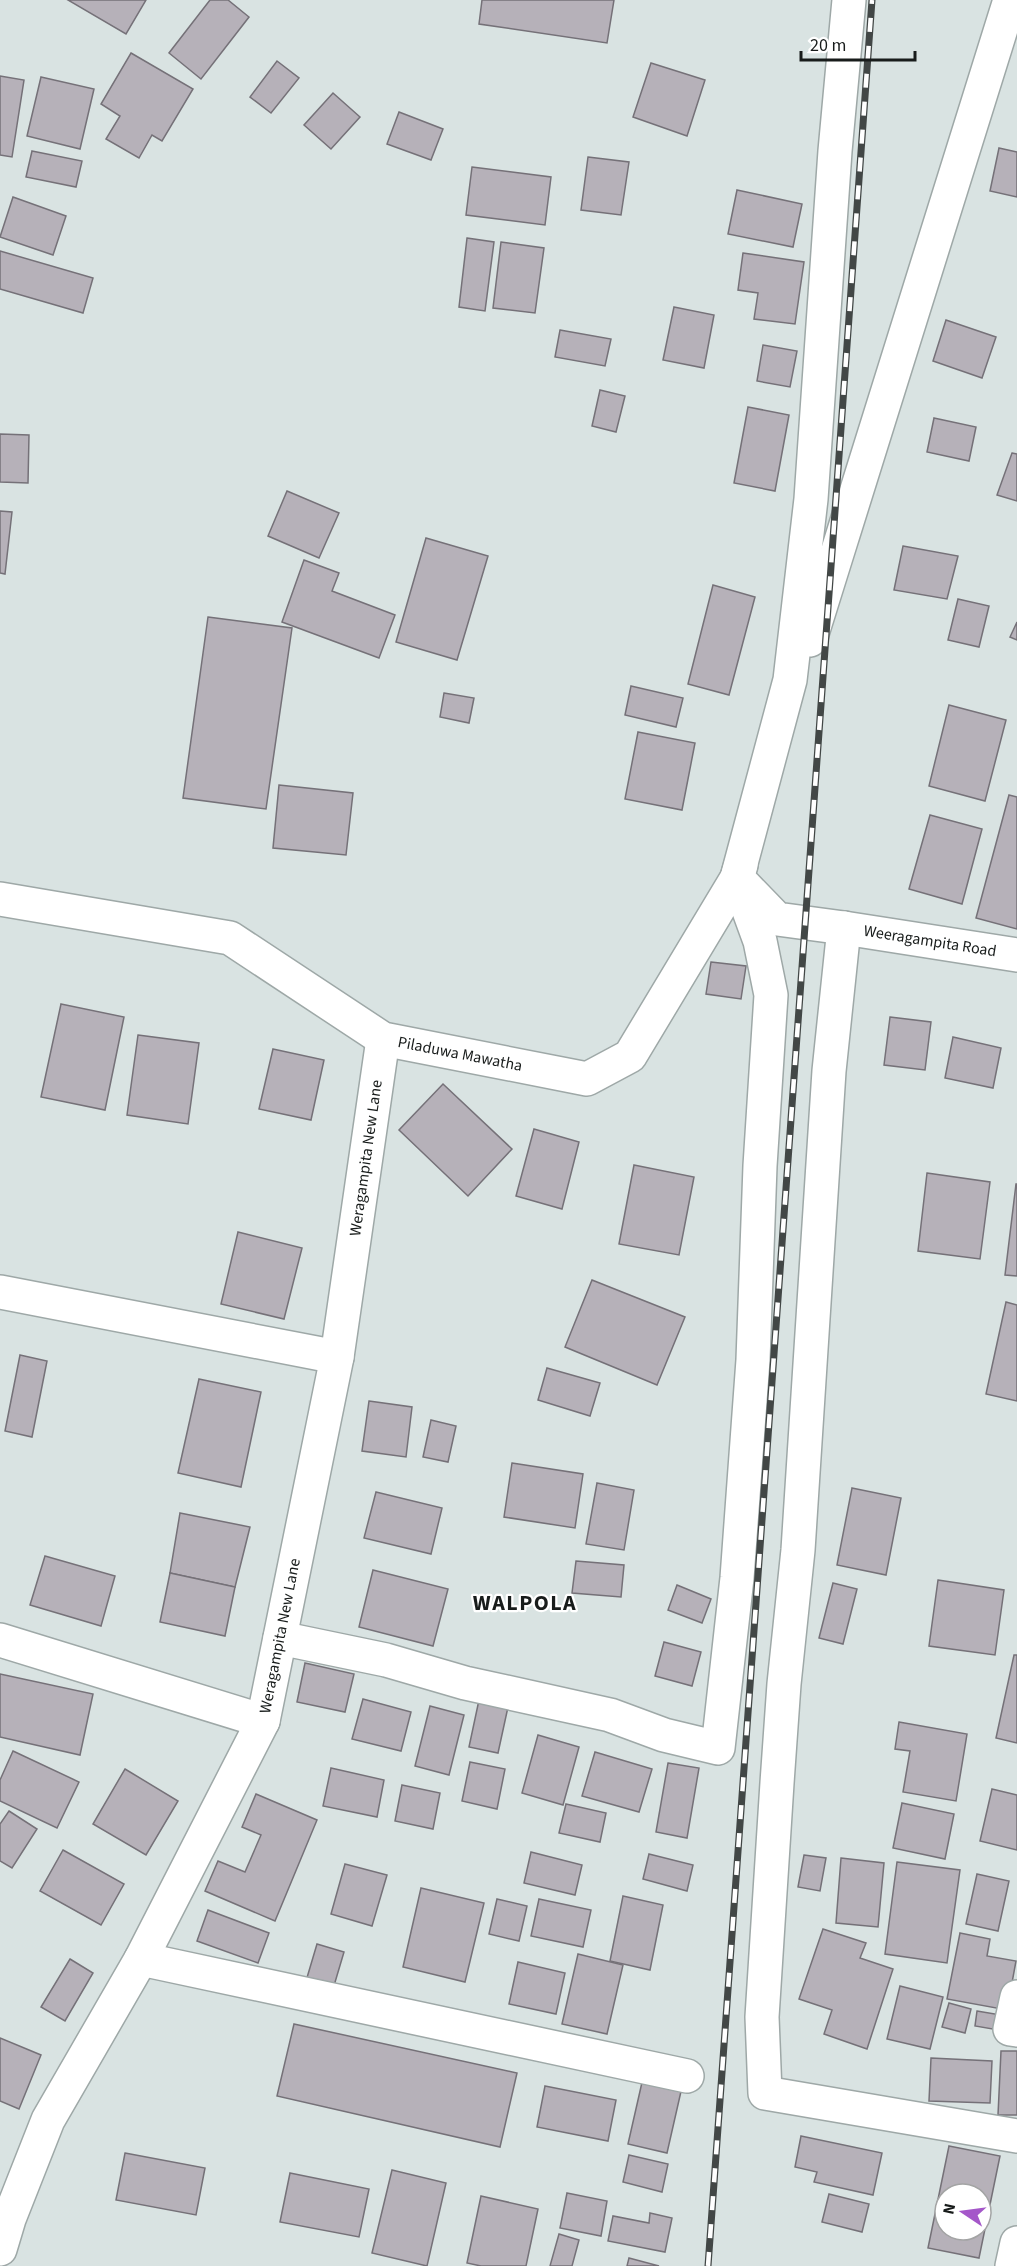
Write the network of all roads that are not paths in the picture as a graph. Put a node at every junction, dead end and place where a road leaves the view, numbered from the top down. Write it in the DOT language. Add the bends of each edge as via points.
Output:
graph roads {
  1 [pos="849,0"];
  2 [pos="1010,0"];
  3 [pos="737,878"];
  4 [pos="0,899"];
  5 [pos="844,928"];
  6 [pos="1017,955"];
  7 [pos="383,1039"];
  8 [pos="0,1292"];
  9 [pos="337,1357"];
  10 [pos="280,1638"];
  11 [pos="0,1640"];
  12 [pos="263,1721"];
  13 [pos="141,1959"];
  14 [pos="1017,1997"];
  15 [pos="1017,2030"];
  16 [pos="687,2076"];
  17 [pos="1017,2136"];
  18 [pos="1017,2243"];
  19 [pos="0,2249"];
  20 [pos="1012,2266"];
  1 -- 3 [label="street" via="811,499 790,680"];
  2 -- 3 [label="street"];
  3 -- 5 [label="street, Weeragampita Road" via="777,920"];
  3 -- 7 [label="street, Piladuwa Mawatha" via="630,1056 587,1079"];
  3 -- 10 [label="street" via="760,942 771,995 753,1360 737,1578 718,1748 664,1735 610,1715"];
  4 -- 7 [label="street, Piladuwa Mawatha" via="230,938"];
  5 -- 6 [label="street, Weeragampita Road"];
  5 -- 17 [label="street" via="830,1071 798,1550 781,1717 762,2017 765,2093"];
  7 -- 9 [label="street, Weragampita New Lane"];
  8 -- 9 [label="street"];
  9 -- 10 [label="street, Weragampita New Lane"];
  10 -- 12 [label="street, Weragampita New Lane"];
  11 -- 12 [label="street"];
  12 -- 13 [label="street, Weragampita New Lane"];
  13 -- 16 [label="street"];
  13 -- 19 [label="street, Weragampita New Lane" via="48,2120"];
  14 -- 15 [label="street" via="1010,2029"];
  18 -- 20 [label="street"];
}
